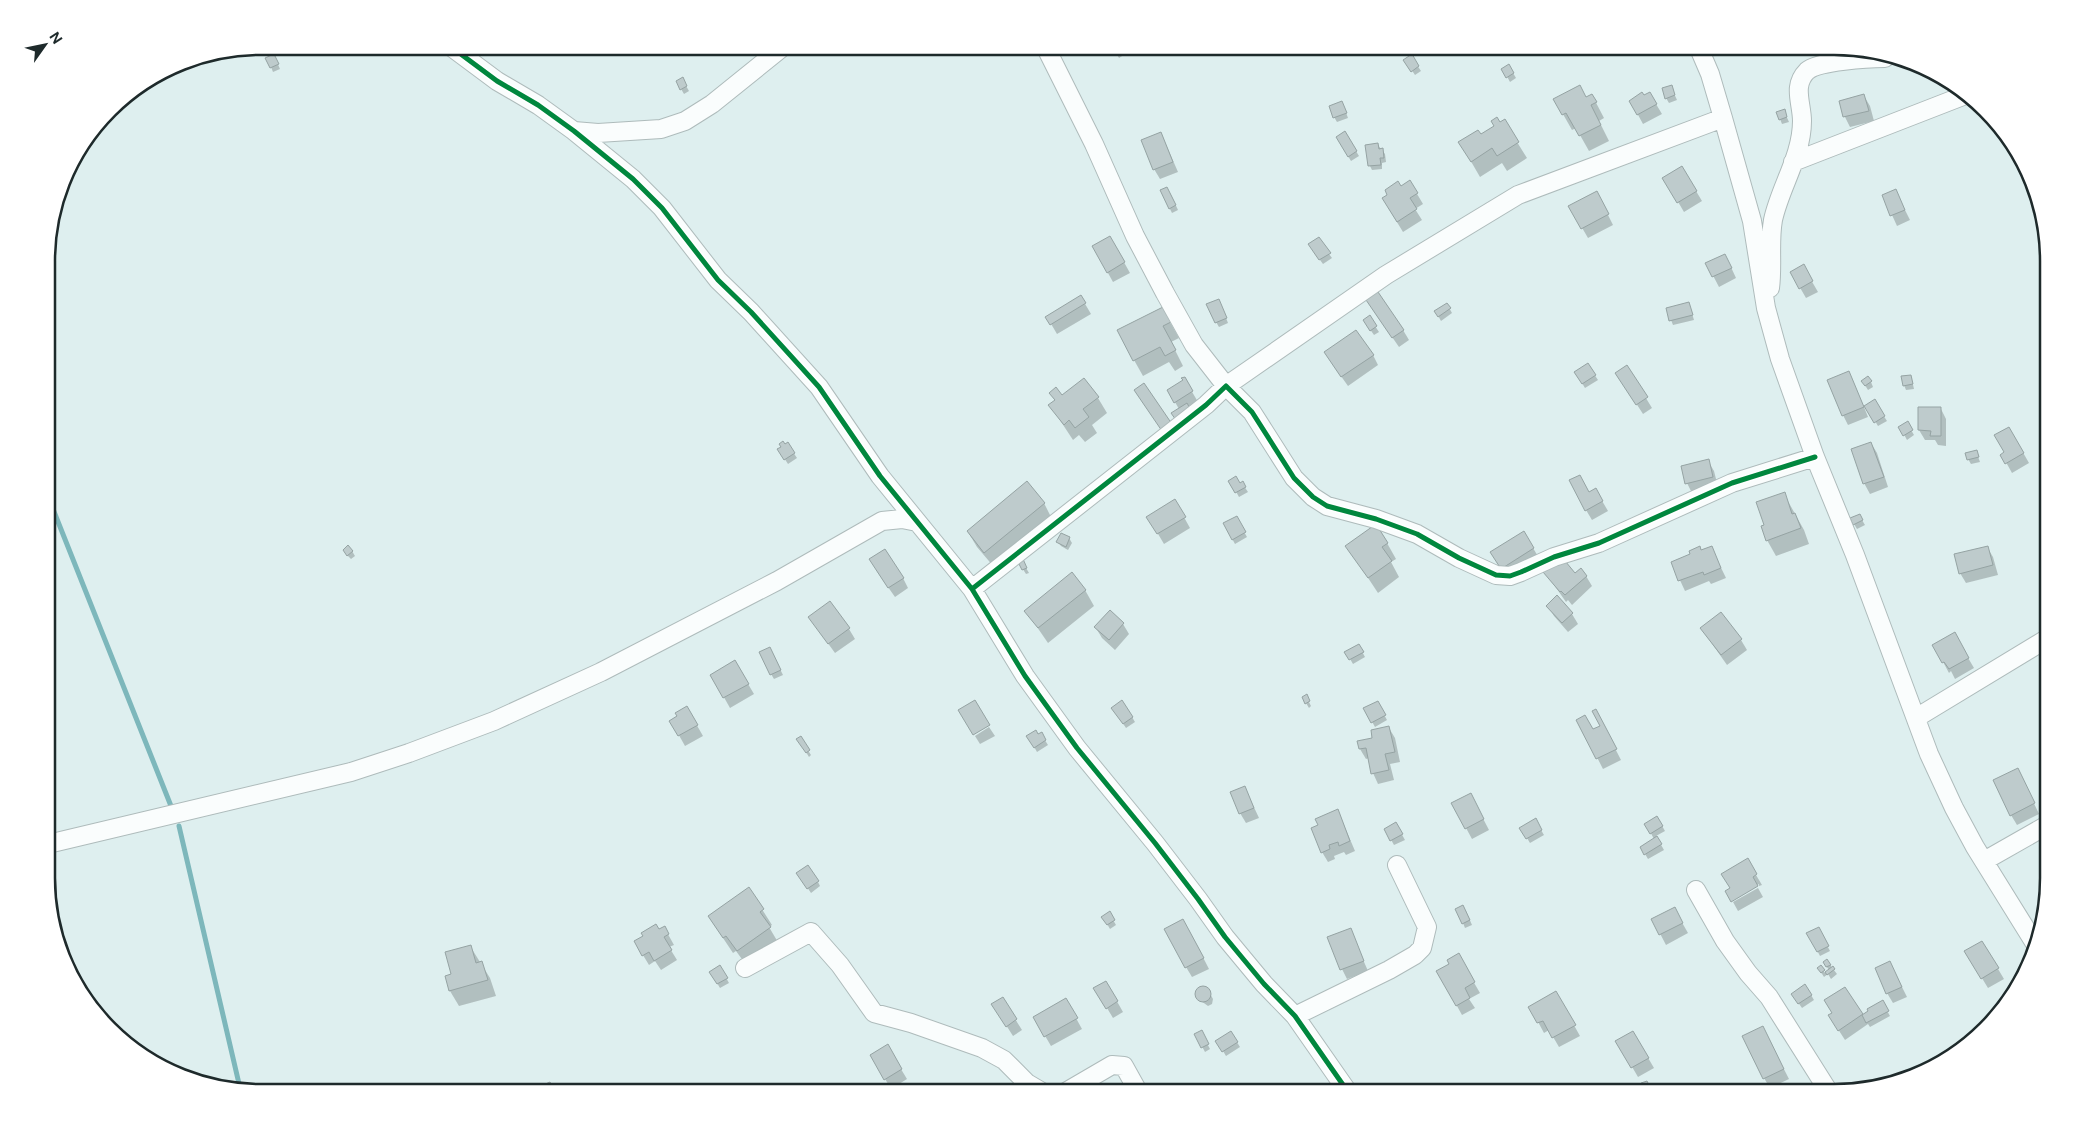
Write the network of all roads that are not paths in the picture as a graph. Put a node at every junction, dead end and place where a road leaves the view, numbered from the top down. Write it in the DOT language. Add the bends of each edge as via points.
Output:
graph roads {
  1 [pos="462,55"];
  2 [pos="773,55"];
  3 [pos="1050,55"];
  4 [pos="1702,55"];
  5 [pos="1874,59"];
  6 [pos="1959,98"];
  7 [pos="1723,118"];
  8 [pos="574,131"];
  9 [pos="1793,162"];
  10 [pos="1766,308"];
  11 [pos="1226,386"];
  12 [pos="1815,457"];
  13 [pos="917,522"];
  14 [pos="972,589"];
  15 [pos="2040,643"];
  16 [pos="1916,718"];
  17 [pos="2040,829"];
  18 [pos="55,842"];
  19 [pos="1984,861"];
  20 [pos="1397,865"];
  21 [pos="1696,890"];
  22 [pos="2031,937"];
  23 [pos="744,968"];
  24 [pos="1295,1016"];
  25 [pos="1029,1084"];
  26 [pos="1078,1084"];
  27 [pos="1134,1084"];
  28 [pos="1342,1084"];
  29 [pos="1824,1084"];
  1 -- 8 [label="street"];
  2 -- 8 [label="street" via="712,104 685,121 661,129 598,133"];
  3 -- 11 [label="street" via="1165,293 1194,345"];
  4 -- 7 [label="street"];
  5 -- 9 [label="street" via="1823,63 1808,69 1800,81 1798,94 1802,121"];
  6 -- 9 [label="street"];
  7 -- 10 [label="street" via="1752,221"];
  7 -- 11 [label="street" via="1518,195 1386,275"];
  8 -- 13 [label="street" via="633,179 662,208 718,280 819,387 880,476"];
  9 -- 10 [label="street" via="1774,220 1771,286"];
  10 -- 12 [label="street" via="1780,359"];
  11 -- 12 [label="street" via="1252,412 1294,478 1313,497 1327,506 1416,534 1496,575 1510,576 1521,572 1554,557 1599,543 1732,483"];
  11 -- 14 [label="street"];
  12 -- 16 [label="street"];
  13 -- 14 [label="street"];
  13 -- 18 [label="street" via="902,519 882,521 777,581 601,672 494,721 409,753 351,772"];
  14 -- 24 [label="street" via="1025,676 1077,748 1155,843 1224,937"];
  15 -- 16 [label="street"];
  16 -- 19 [label="street" via="1954,808"];
  17 -- 19 [label="street"];
  19 -- 22 [label="street"];
  20 -- 24 [label="street" via="1427,927 1422,948 1389,970"];
  21 -- 29 [label="street" via="1725,941 1769,997"];
  23 -- 25 [label="street" via="811,932 840,965 874,1013 982,1048 1004,1060"];
  24 -- 28 [label="street"];
  26 -- 27 [label="street" via="1112,1065 1124,1066"];
}
